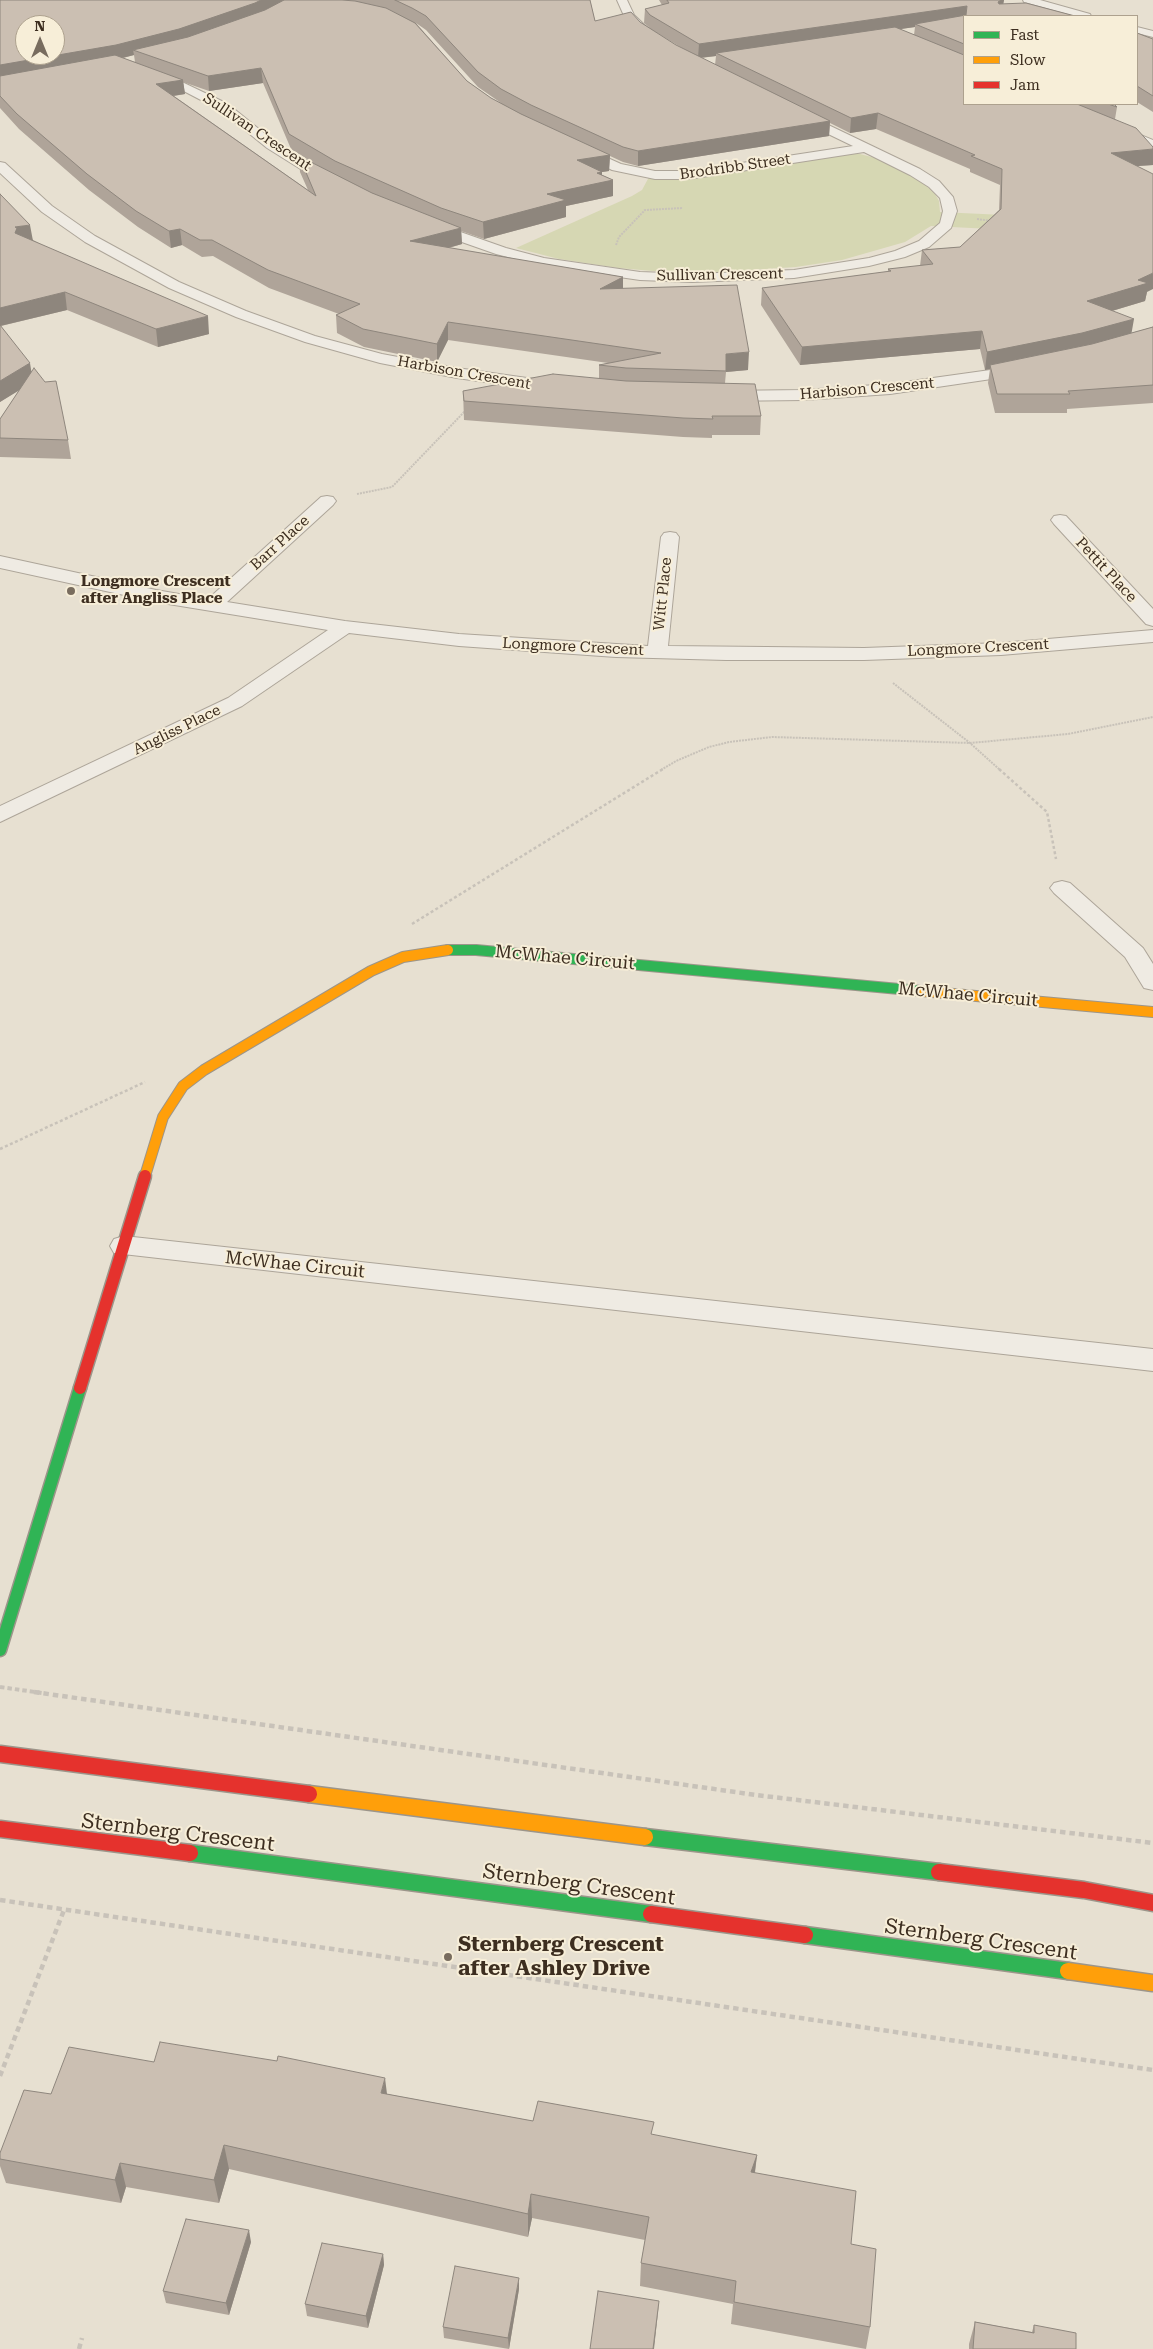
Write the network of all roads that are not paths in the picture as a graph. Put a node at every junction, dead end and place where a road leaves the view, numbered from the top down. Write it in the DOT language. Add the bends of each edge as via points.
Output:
graph roads {
  1 [pos="622,0"];
  2 [pos="1028,6"];
  3 [pos="1082,15"];
  4 [pos="1138,30"];
  5 [pos="1153,34"];
  6 [pos="661,44"];
  7 [pos="131,68"];
  8 [pos="1057,105"];
  9 [pos="785,108"];
  10 [pos="562,142"];
  11 [pos="1153,145"];
  12 [pos="866,148"];
  13 [pos="0,166"];
  14 [pos="346,189"];
  15 [pos="411,218"];
  16 [pos="1038,367"];
  17 [pos="559,387"];
  18 [pos="705,396"];
  19 [pos="327,501"];
  20 [pos="1060,520"];
  21 [pos="670,537"];
  22 [pos="0,562"];
  23 [pos="211,606"];
  24 [pos="1153,620"];
  25 [pos="345,626"];
  26 [pos="1153,636"];
  27 [pos="657,652"];
  28 [pos="0,815"];
  29 [pos="1062,888"];
  30 [pos="1153,983"];
  31 [pos="1153,1012"];
  32 [pos="124,1246"];
  33 [pos="1153,1360"];
  34 [pos="0,1650"];
  35 [pos="0,1754"];
  36 [pos="0,1829"];
  37 [pos="1153,1903"];
  38 [pos="1153,1983"];
  1 -- 6 [label="street" via="630,16"];
  2 -- 3 [label="street" via="1050,7"];
  4 -- 5 [label="street"];
  7 -- 14 [label="street, Sullivan Crescent" via="204,95 289,157"];
  8 -- 11 [label="street"];
  9 -- 12 [label="street, Sullivan Crescent"];
  10 -- 12 [label="street, Brodribb Street" via="616,167 656,175 689,175"];
  12 -- 15 [label="street, Sullivan Crescent" via="934,184 946,197 950,211 946,225 924,244 892,256 794,274 692,278 612,273 543,262 501,251"];
  13 -- 17 [label="street, Harbison Crescent" via="47,209 90,239 174,284 232,310 310,339 380,358 494,380"];
  16 -- 18 [label="street, Harbison Crescent" via="890,389 804,395"];
  19 -- 23 [label="street, Barr Place"];
  20 -- 24 [label="street, Pettit Place"];
  21 -- 27 [label="street, Witt Place"];
  22 -- 23 [label="street, Longmore Crescent"];
  23 -- 25 [label="street, Longmore Crescent"];
  25 -- 27 [label="street, Longmore Crescent" via="459,640"];
  25 -- 28 [label="street, Angliss Place" via="235,702"];
  26 -- 27 [label="street, Longmore Crescent" via="1001,649 882,653"];
  29 -- 30 [label="street" via="1134,953"];
  31 -- 32 [label="street, McWhae Circuit" via="476,950 439,950 404,957 371,971 204,1070 183,1086 163,1117"];
  32 -- 33 [label="street, McWhae Circuit"];
  32 -- 34 [label="street, McWhae Circuit"];
  35 -- 37 [label="street" via="1084,1890"];
  36 -- 38 [label="street, Sternberg Crescent" via="482,1890"];
}
